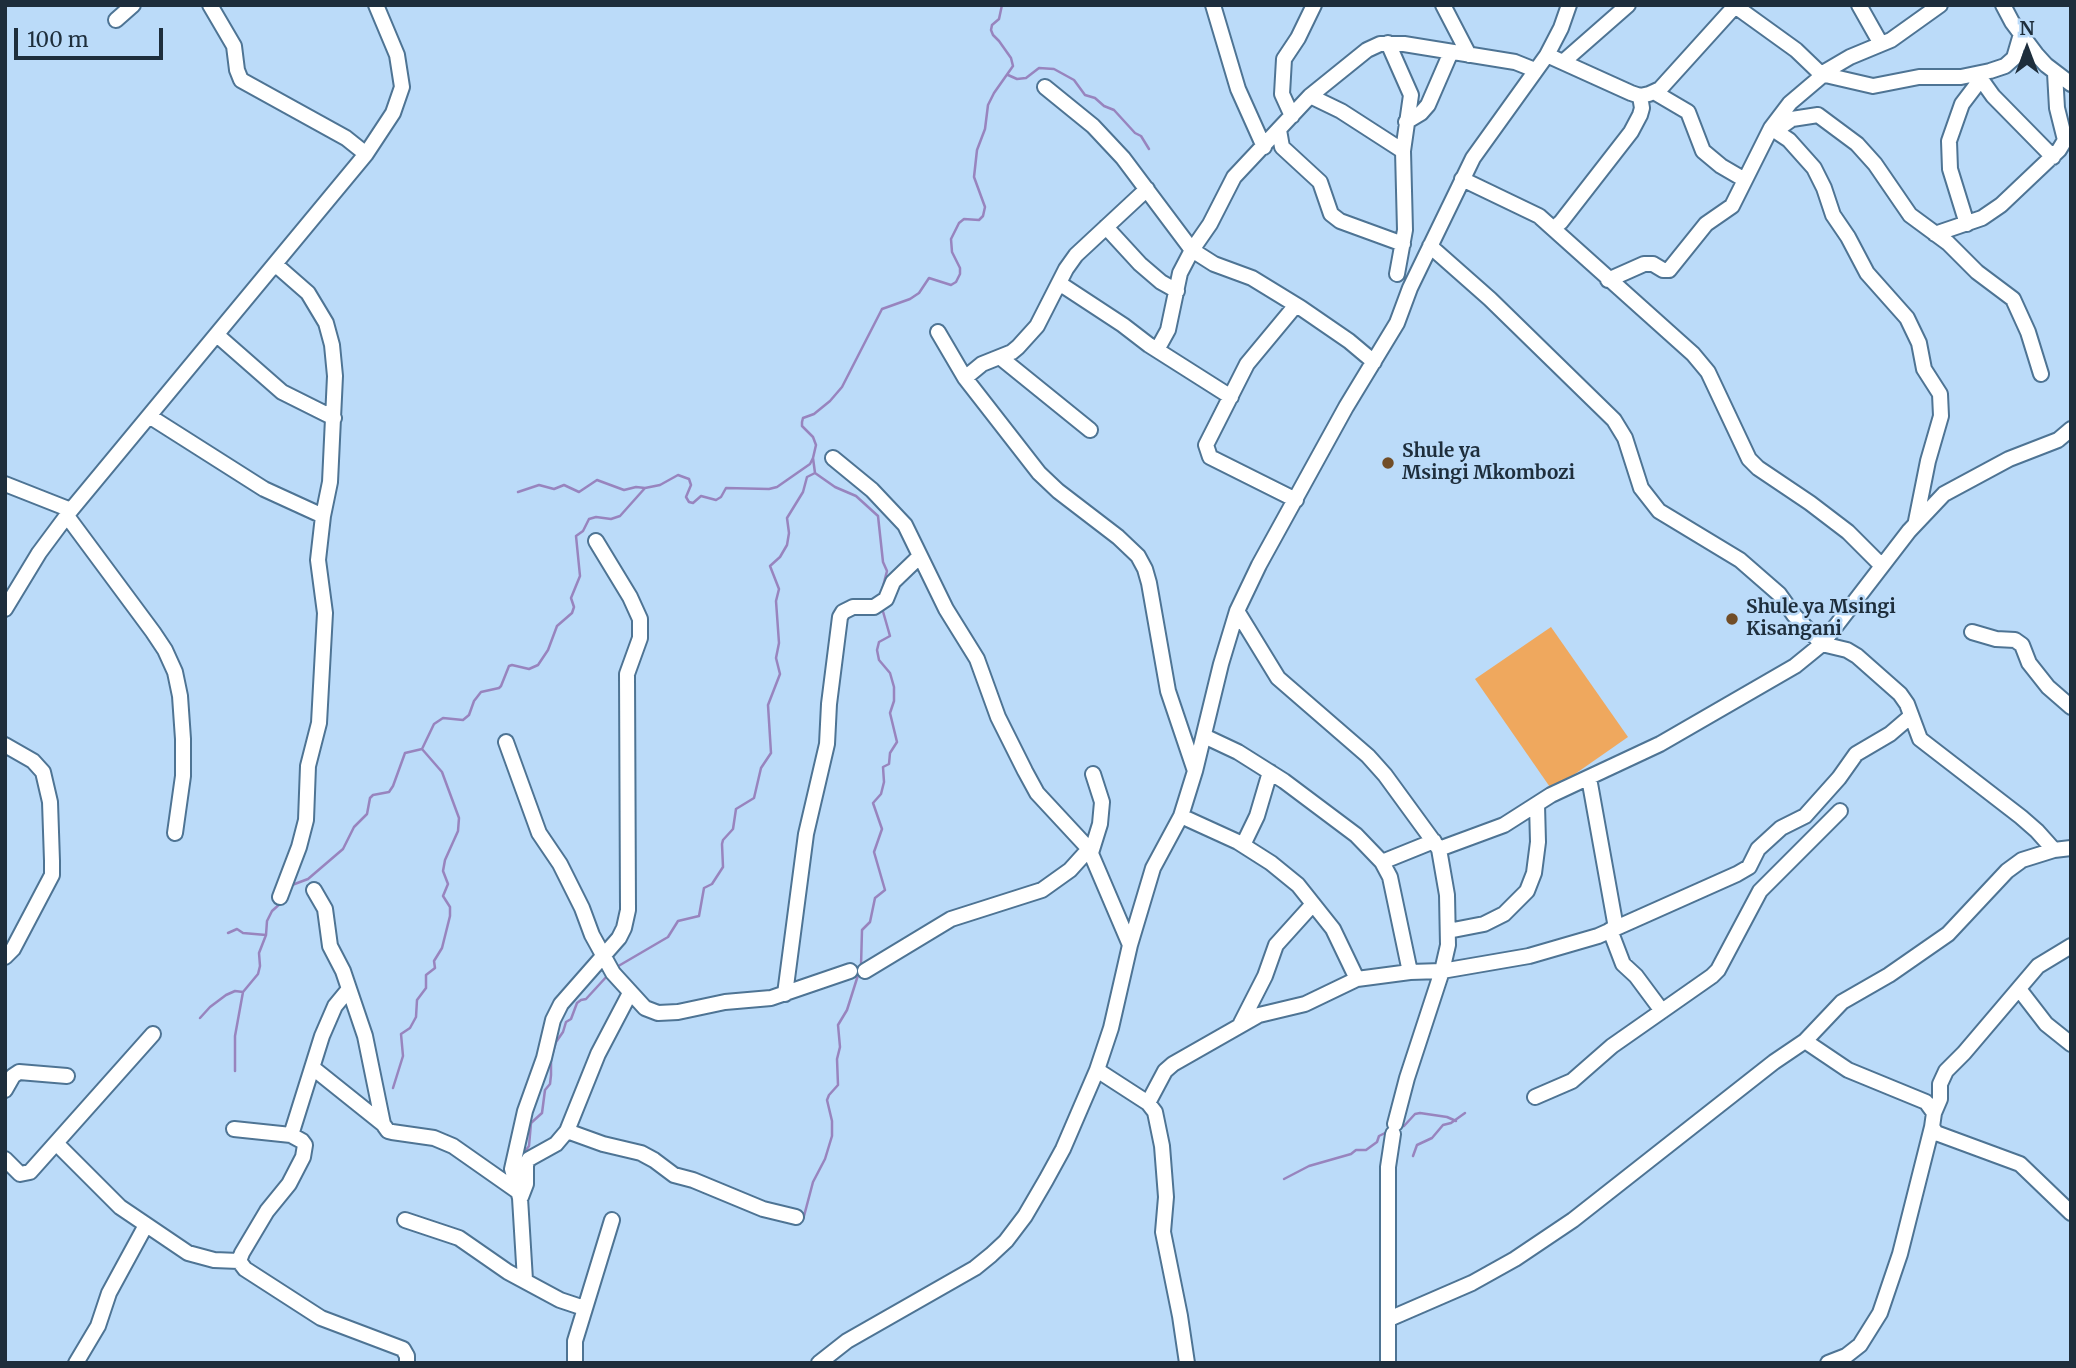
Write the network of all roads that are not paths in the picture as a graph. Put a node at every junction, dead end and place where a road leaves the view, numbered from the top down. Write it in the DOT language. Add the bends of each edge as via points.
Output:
graph roads {
  1 [pos="133,5"];
  2 [pos="209,5"];
  3 [pos="376,5"];
  4 [pos="1213,5"];
  5 [pos="1314,5"];
  6 [pos="1443,5"];
  7 [pos="1569,5"];
  8 [pos="1628,5"];
  9 [pos="1860,5"];
  10 [pos="1940,5"];
  11 [pos="2003,5"];
  12 [pos="1735,6"];
  13 [pos="116,20"];
  14 [pos="2021,34"];
  15 [pos="1388,43"];
  16 [pos="1881,44"];
  17 [pos="1451,52"];
  18 [pos="1469,55"];
  19 [pos="1547,55"];
  20 [pos="1563,62"];
  21 [pos="1535,70"];
  22 [pos="2055,73"];
  23 [pos="1822,74"];
  24 [pos="1980,77"];
  25 [pos="2071,84"];
  26 [pos="1045,87"];
  27 [pos="1647,94"];
  28 [pos="1310,96"];
  29 [pos="1292,116"];
  30 [pos="1406,122"];
  31 [pos="1279,130"];
  32 [pos="1773,130"];
  33 [pos="1264,147"];
  34 [pos="1403,152"];
  35 [pos="366,154"];
  36 [pos="2053,157"];
  37 [pos="1462,179"];
  38 [pos="1745,180"];
  39 [pos="1147,189"];
  40 [pos="1967,224"];
  41 [pos="1106,227"];
  42 [pos="1554,228"];
  43 [pos="1935,234"];
  44 [pos="1403,244"];
  45 [pos="1430,246"];
  46 [pos="1192,250"];
  47 [pos="276,265"];
  48 [pos="1397,274"];
  49 [pos="1608,280"];
  50 [pos="1059,283"];
  51 [pos="1177,291"];
  52 [pos="1296,305"];
  53 [pos="938,332"];
  54 [pos="217,335"];
  55 [pos="1157,351"];
  56 [pos="1001,358"];
  57 [pos="1374,362"];
  58 [pos="2041,374"];
  59 [pos="964,378"];
  60 [pos="1231,397"];
  61 [pos="149,416"];
  62 [pos="334,418"];
  63 [pos="2071,429"];
  64 [pos="1090,430"];
  65 [pos="833,458"];
  66 [pos="5,484"];
  67 [pos="1296,499"];
  68 [pos="69,513"];
  69 [pos="323,516"];
  70 [pos="1916,523"];
  71 [pos="596,541"];
  72 [pos="920,556"];
  73 [pos="1882,566"];
  74 [pos="5,609"];
  75 [pos="1237,611"];
  76 [pos="1972,632"];
  77 [pos="1822,644"];
  78 [pos="2071,707"];
  79 [pos="1911,716"];
  80 [pos="1204,736"];
  81 [pos="506,742"];
  82 [pos="5,745"];
  83 [pos="1195,771"];
  84 [pos="1270,772"];
  85 [pos="1093,774"];
  86 [pos="1589,778"];
  87 [pos="1537,806"];
  88 [pos="1840,811"];
  89 [pos="1181,816"];
  90 [pos="175,833"];
  91 [pos="1244,845"];
  92 [pos="1437,845"];
  93 [pos="2071,848"];
  94 [pos="2054,849"];
  95 [pos="1090,851"];
  96 [pos="1382,862"];
  97 [pos="314,890"];
  98 [pos="280,897"];
  99 [pos="1313,904"];
  100 [pos="1613,929"];
  101 [pos="1448,931"];
  102 [pos="1130,945"];
  103 [pos="2071,946"];
  104 [pos="604,955"];
  105 [pos="5,957"];
  106 [pos="1442,971"];
  107 [pos="1410,972"];
  108 [pos="1357,979"];
  109 [pos="349,989"];
  110 [pos="2019,989"];
  111 [pos="630,993"];
  112 [pos="785,994"];
  113 [pos="1662,1011"];
  114 [pos="1241,1023"];
  115 [pos="153,1034"];
  116 [pos="1805,1041"];
  117 [pos="2071,1044"];
  118 [pos="313,1068"];
  119 [pos="1097,1070"];
  120 [pos="67,1076"];
  121 [pos="5,1090"];
  122 [pos="1535,1097"];
  123 [pos="1148,1103"];
  124 [pos="1933,1120"];
  125 [pos="383,1124"];
  126 [pos="233,1129"];
  127 [pos="566,1131"];
  128 [pos="291,1135"];
  129 [pos="56,1143"];
  130 [pos="5,1159"];
  131 [pos="520,1196"];
  132 [pos="2071,1213"];
  133 [pos="796,1217"];
  134 [pos="405,1220"];
  135 [pos="612,1220"];
  136 [pos="146,1225"];
  137 [pos="239,1262"];
  138 [pos="525,1280"];
  139 [pos="584,1308"];
  140 [pos="1389,1319"];
  141 [pos="76,1363"];
  142 [pos="407,1363"];
  143 [pos="575,1363"];
  144 [pos="819,1363"];
  145 [pos="1187,1363"];
  146 [pos="1388,1363"];
  147 [pos="1828,1363"];
  1 -- 13 [label="street"];
  2 -- 35 [label="street" via="234,46 241,80 346,138"];
  3 -- 35 [label="street" via="397,55 402,87 393,113"];
  4 -- 33 [label="street" via="1238,89"];
  5 -- 29 [label="street" via="1284,59 1283,99"];
  6 -- 18 [label="street"];
  7 -- 19 [label="street"];
  8 -- 20 [label="street"];
  9 -- 16 [label="street"];
  10 -- 16 [label="street"];
  11 -- 14 [label="street"];
  12 -- 23 [label="street"];
  12 -- 27 [label="street" via="1660,89"];
  14 -- 22 [label="street"];
  14 -- 24 [label="street" via="2014,58"];
  15 -- 17 [label="street"];
  15 -- 28 [label="street" via="1367,50"];
  15 -- 30 [label="street" via="1411,92"];
  16 -- 23 [label="street"];
  17 -- 18 [label="street"];
  17 -- 30 [label="street" via="1428,105"];
  18 -- 21 [label="street" via="1516,62"];
  19 -- 20 [label="street"];
  19 -- 21 [label="street"];
  20 -- 27 [label="street"];
  21 -- 37 [label="street"];
  22 -- 25 [label="street"];
  22 -- 36 [label="street" via="2065,140"];
  23 -- 24 [label="street" via="1873,86 1919,77"];
  23 -- 32 [label="street" via="1790,103"];
  24 -- 36 [label="street"];
  24 -- 40 [label="street" via="1962,104 1949,141 1950,169"];
  26 -- 39 [label="street" via="1093,126"];
  27 -- 38 [label="street" via="1688,112 1703,151"];
  27 -- 42 [label="street" via="1631,132"];
  28 -- 29 [label="street"];
  28 -- 34 [label="street"];
  29 -- 31 [label="street"];
  30 -- 34 [label="street"];
  31 -- 33 [label="street"];
  31 -- 44 [label="street" via="1282,146 1320,181 1331,214 1340,222"];
  32 -- 38 [label="street"];
  32 -- 43 [label="street" via="1793,119 1823,117 1866,153 1905,209"];
  32 -- 70 [label="street" via="1814,168 1833,215 1867,273 1907,318 1924,369 1940,394 1941,416"];
  33 -- 46 [label="street" via="1234,177"];
  34 -- 44 [label="street"];
  35 -- 47 [label="street"];
  36 -- 40 [label="street" via="2001,205"];
  37 -- 42 [label="street"];
  37 -- 45 [label="street"];
  38 -- 49 [label="street" via="1732,206 1706,224 1669,270 1644,264"];
  39 -- 41 [label="street"];
  39 -- 46 [label="street"];
  40 -- 43 [label="street"];
  41 -- 50 [label="street" via="1076,255"];
  41 -- 51 [label="street" via="1140,264"];
  42 -- 49 [label="street"];
  43 -- 58 [label="street" via="2013,299"];
  44 -- 48 [label="street"];
  45 -- 57 [label="street" via="1397,323"];
  45 -- 77 [label="street" via="1614,420 1642,488 1659,511 1740,560 1779,593"];
  46 -- 51 [label="street"];
  46 -- 52 [label="street"];
  47 -- 54 [label="street"];
  47 -- 62 [label="street" via="308,293 326,323 335,376"];
  49 -- 73 [label="street" via="1708,372 1749,459 1848,532"];
  50 -- 55 [label="street"];
  50 -- 56 [label="street" via="1037,326"];
  51 -- 55 [label="street" via="1168,330"];
  52 -- 57 [label="street"];
  52 -- 60 [label="street" via="1247,364"];
  53 -- 59 [label="street"];
  54 -- 61 [label="street"];
  54 -- 62 [label="street" via="282,392"];
  55 -- 60 [label="street"];
  56 -- 59 [label="street"];
  56 -- 64 [label="street"];
  57 -- 67 [label="street"];
  59 -- 83 [label="street" via="1039,473 1118,537 1142,563 1168,691"];
  60 -- 67 [label="street" via="1206,445 1210,457"];
  61 -- 68 [label="street"];
  61 -- 69 [label="street" via="264,489"];
  62 -- 69 [label="street"];
  63 -- 70 [label="street" via="2058,440 1958,485"];
  65 -- 72 [label="street" via="891,508"];
  66 -- 68 [label="street"];
  67 -- 75 [label="street"];
  68 -- 74 [label="street"];
  68 -- 90 [label="street" via="153,632 175,672 183,739"];
  69 -- 98 [label="street" via="318,560 325,613 319,723 308,766 306,820"];
  70 -- 73 [label="street"];
  71 -- 104 [label="street" via="630,597 640,628 627,674 627,919"];
  72 -- 95 [label="street" via="977,659 998,717 1037,793"];
  72 -- 112 [label="street" via="893,582 886,599 874,607 853,607 840,617 827,744 806,834"];
  73 -- 77 [label="street"];
  75 -- 80 [label="street"];
  75 -- 92 [label="street" via="1278,678 1368,756"];
  76 -- 78 [label="street" via="2022,645 2029,663"];
  77 -- 79 [label="street" via="1857,656 1900,694"];
  77 -- 86 [label="street" via="1795,666 1660,744"];
  79 -- 94 [label="street" via="1920,739 2021,817"];
  79 -- 100 [label="street" via="1856,754 1805,816 1769,839 1745,870"];
  80 -- 83 [label="street"];
  80 -- 84 [label="street"];
  81 -- 104 [label="street" via="539,833"];
  82 -- 105 [label="street" via="43,772 50,802 52,860 52,876"];
  83 -- 89 [label="street"];
  84 -- 91 [label="street"];
  84 -- 96 [label="street" via="1356,835"];
  85 -- 95 [label="street" via="1102,802"];
  86 -- 87 [label="street"];
  86 -- 100 [label="street"];
  87 -- 92 [label="street" via="1504,825"];
  87 -- 101 [label="street" via="1538,842 1527,891 1504,914 1484,924"];
  88 -- 113 [label="street" via="1760,891 1718,970"];
  89 -- 91 [label="street"];
  89 -- 102 [label="street" via="1153,868"];
  91 -- 99 [label="street" via="1298,885"];
  92 -- 96 [label="street"];
  92 -- 101 [label="street" via="1447,895"];
  93 -- 94 [label="street"];
  94 -- 116 [label="street" via="2022,860 2007,871 1948,934 1842,1002"];
  95 -- 102 [label="street"];
  95 -- 112 [label="street" via="1042,890 951,919 857,971"];
  96 -- 107 [label="street" via="1390,877"];
  97 -- 109 [label="street" via="325,909 330,946"];
  99 -- 108 [label="street" via="1333,929"];
  99 -- 114 [label="street" via="1276,945"];
  100 -- 106 [label="street" via="1529,956"];
  100 -- 113 [label="street" via="1623,964"];
  101 -- 106 [label="street"];
  102 -- 119 [label="street"];
  103 -- 110 [label="street" via="2038,966"];
  104 -- 111 [label="street"];
  104 -- 131 [label="street" via="553,1020 513,1159"];
  106 -- 107 [label="street"];
  106 -- 140 [label="street" via="1405,1083 1388,1167"];
  107 -- 108 [label="street"];
  108 -- 114 [label="street" via="1305,1004"];
  109 -- 118 [label="street" via="335,1006"];
  109 -- 125 [label="street"];
  110 -- 117 [label="street" via="2046,1024"];
  110 -- 124 [label="street" via="1946,1070"];
  111 -- 112 [label="street" via="658,1013"];
  111 -- 127 [label="street"];
  113 -- 122 [label="street" via="1572,1081"];
  114 -- 123 [label="street" via="1165,1071"];
  115 -- 129 [label="street"];
  116 -- 124 [label="street" via="1848,1070 1926,1102"];
  116 -- 140 [label="street" via="1516,1259"];
  118 -- 125 [label="street"];
  118 -- 128 [label="street"];
  119 -- 123 [label="street"];
  119 -- 144 [label="street" via="1057,1160 1006,1241 975,1268 847,1341"];
  120 -- 121 [label="street" via="19,1072"];
  123 -- 145 [label="street" via="1155,1112 1161,1142 1166,1197 1163,1232"];
  124 -- 132 [label="street" via="1936,1133 2020,1164"];
  124 -- 147 [label="street" via="1900,1254 1880,1313 1860,1345"];
  125 -- 131 [label="street" via="392,1132 434,1138 453,1146"];
  126 -- 128 [label="street"];
  127 -- 131 [label="street" via="556,1144 529,1159 525,1191"];
  127 -- 133 [label="street" via="641,1153 674,1175"];
  128 -- 137 [label="street" via="302,1141 303,1157"];
  129 -- 130 [label="street" via="24,1174"];
  129 -- 136 [label="street" via="120,1207"];
  131 -- 138 [label="street"];
  134 -- 138 [label="street" via="459,1238"];
  135 -- 139 [label="street"];
  136 -- 137 [label="street" via="188,1253"];
  136 -- 141 [label="street"];
  137 -- 142 [label="street" via="321,1318 403,1349"];
  138 -- 139 [label="street"];
  139 -- 143 [label="street" via="575,1341"];
  140 -- 146 [label="street"];
}
